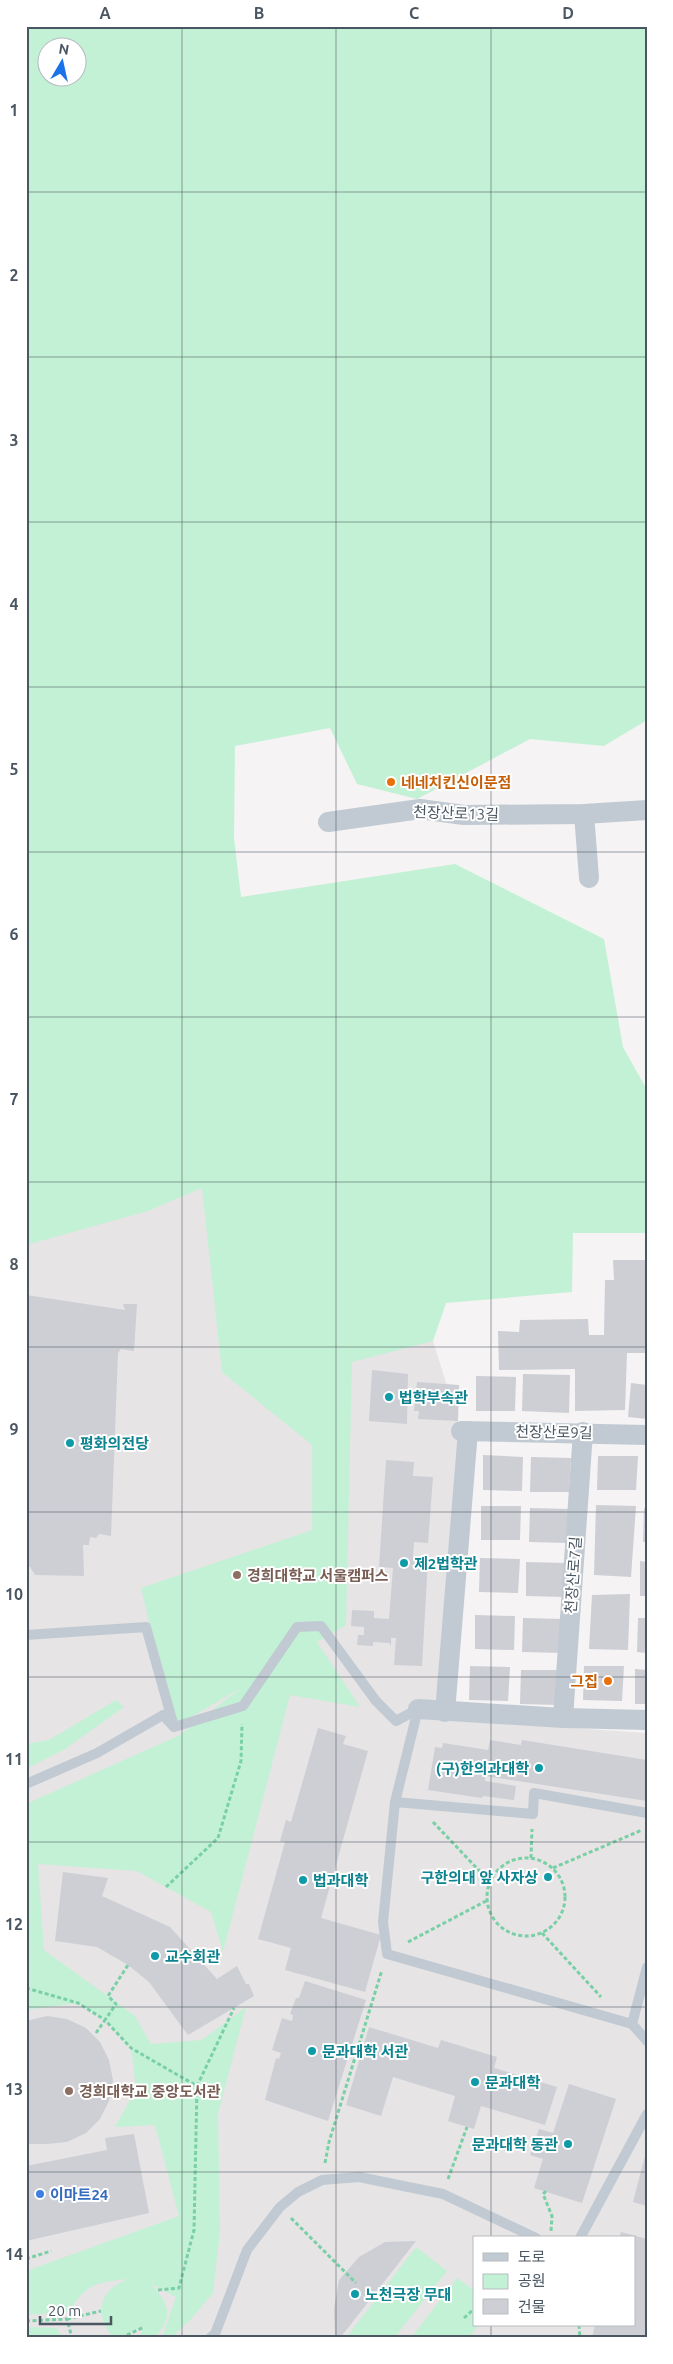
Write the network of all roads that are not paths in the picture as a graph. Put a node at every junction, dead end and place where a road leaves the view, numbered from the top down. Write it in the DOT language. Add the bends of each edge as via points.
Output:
graph roads {
  1 [pos="647,810"];
  2 [pos="584,814"];
  3 [pos="328,822"];
  4 [pos="589,878"];
  5 [pos="583,1432"];
  6 [pos="647,1435"];
  7 [pos="26,1635"];
  8 [pos="418,1709"];
  9 [pos="445,1712"];
  10 [pos="563,1718"];
  11 [pos="647,1720"];
  12 [pos="174,1727"];
  13 [pos="26,1784"];
  14 [pos="395,1802"];
  15 [pos="647,1812"];
  16 [pos="647,1967"];
  17 [pos="628,2023"];
  18 [pos="647,2041"];
  19 [pos="647,2114"];
  20 [pos="532,2236"];
  21 [pos="581,2236"];
  22 [pos="215,2337"];
  1 -- 2 [label="street, 천장산로13길"];
  2 -- 3 [label="street, 천장산로13길" via="464,815 420,809"];
  2 -- 4 [label="street"];
  5 -- 6 [label="street, 천장산로9길"];
  5 -- 9 [label="street, 천장산로9길" via="464,1431"];
  5 -- 10 [label="street, 천장산로7길"];
  7 -- 12 [label="lane" via="146,1627"];
  8 -- 9 [label="street"];
  8 -- 12 [label="lane" via="396,1721 376,1701 321,1626 297,1627 243,1706"];
  8 -- 14 [label="lane"];
  9 -- 10 [label="street"];
  10 -- 11 [label="street"];
  12 -- 13 [label="lane" via="163,1714 97,1752"];
  14 -- 15 [label="lane" via="533,1814 534,1793"];
  14 -- 17 [label="lane" via="383,1922 387,1954"];
  16 -- 17 [label="lane"];
  17 -- 18 [label="lane"];
  19 -- 21 [label="lane"];
  20 -- 22 [label="lane" via="443,2194 359,2177 322,2180 298,2192 280,2207 247,2250"];
}
